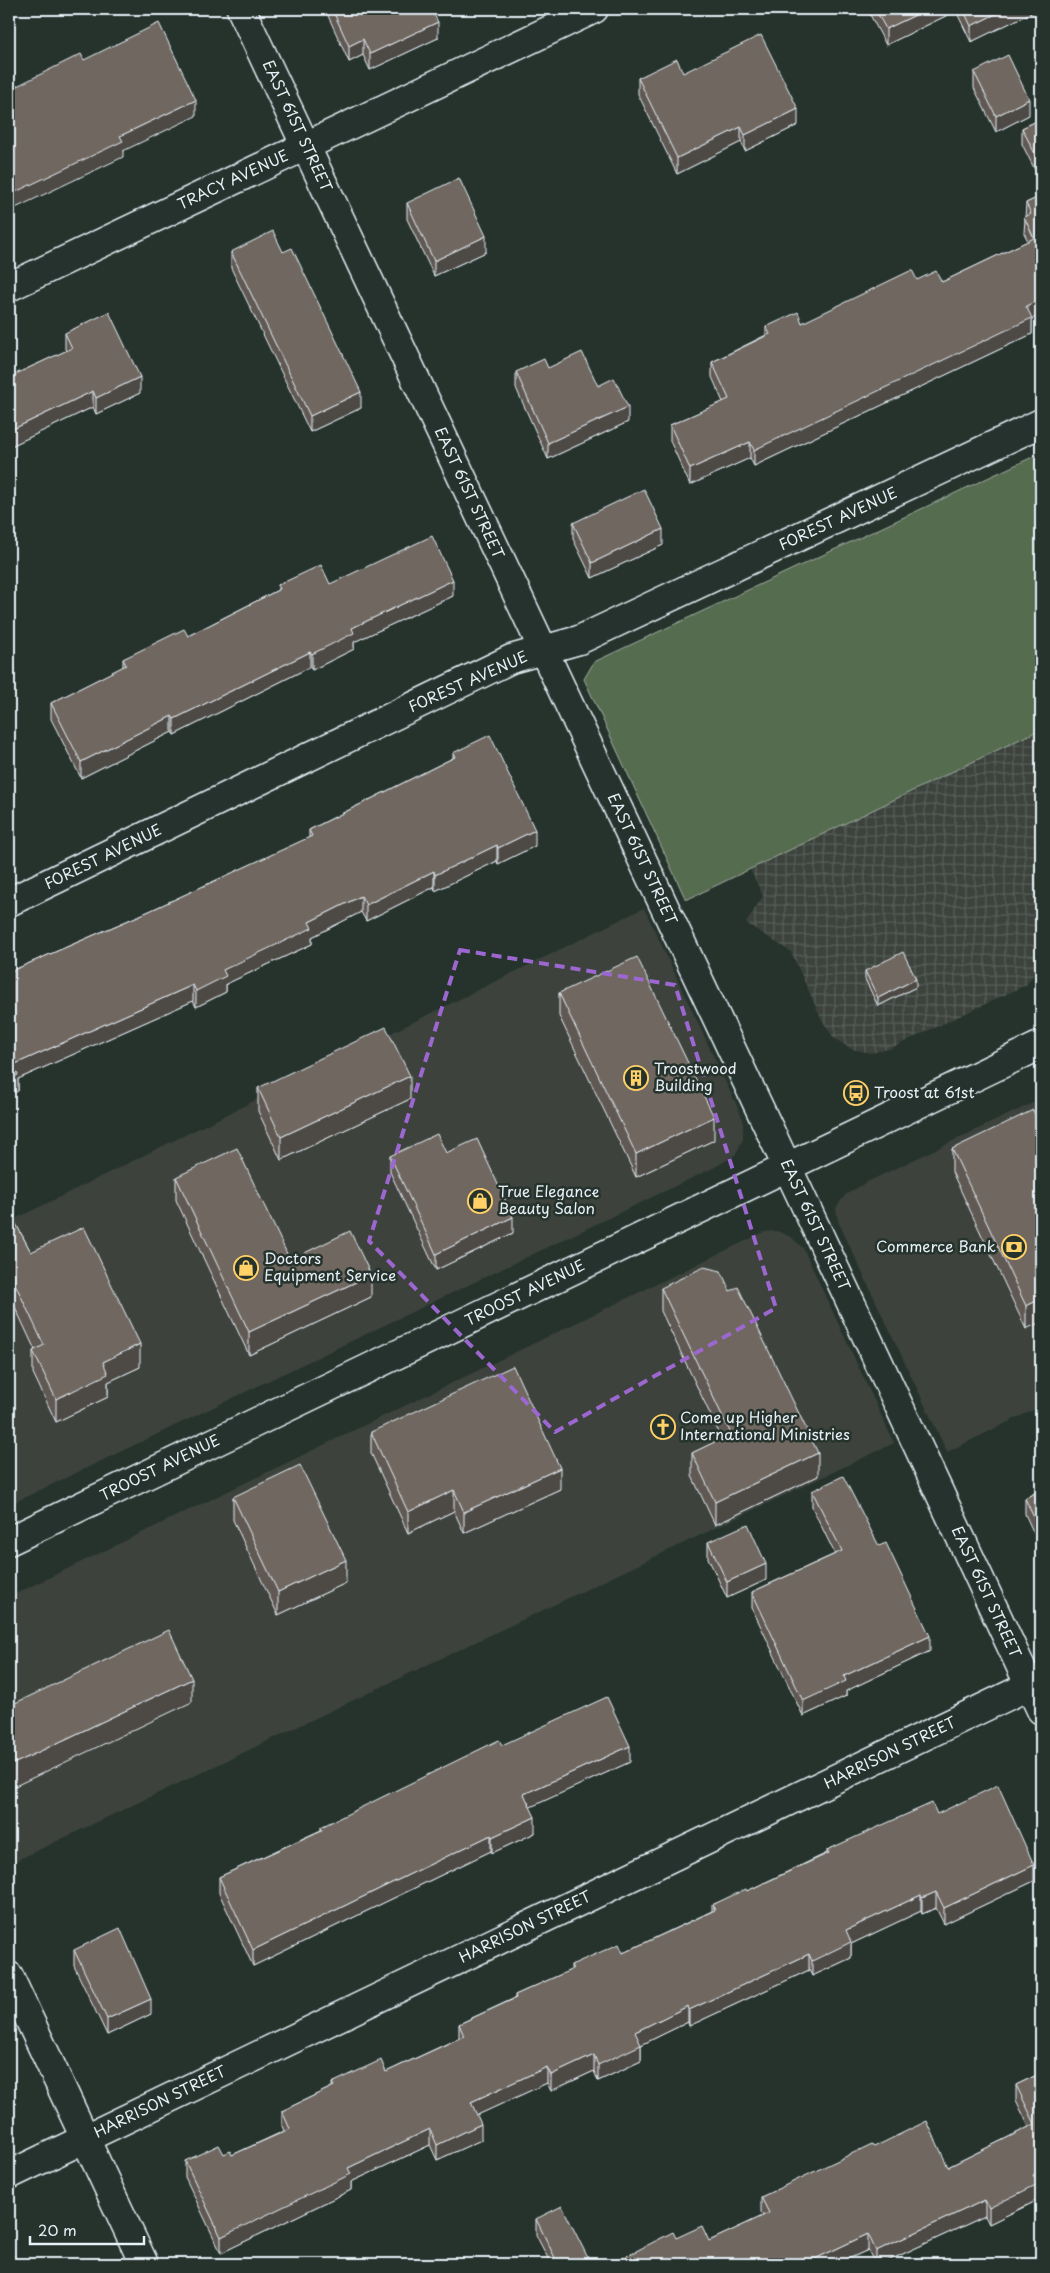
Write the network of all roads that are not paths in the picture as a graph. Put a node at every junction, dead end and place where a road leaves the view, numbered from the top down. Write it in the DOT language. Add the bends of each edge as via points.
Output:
graph roads {
  1 [pos="241,9"];
  2 [pos="594,9"];
  3 [pos="306,145"];
  4 [pos="9,287"];
  5 [pos="1041,423"];
  6 [pos="543,650"];
  7 [pos="9,902"];
  8 [pos="1041,1045"];
  9 [pos="788,1167"];
  10 [pos="9,1541"];
  11 [pos="1038,1692"];
  12 [pos="9,1976"];
  13 [pos="85,2138"];
  14 [pos="9,2175"];
  15 [pos="144,2264"];
  1 -- 3 [label="street, EAST 61ST STREET"];
  2 -- 3 [label="street, TRACY AVENUE"];
  3 -- 4 [label="street, TRACY AVENUE"];
  3 -- 6 [label="street, EAST 61ST STREET"];
  5 -- 6 [label="street, FOREST AVENUE" via="579,640"];
  6 -- 7 [label="street, FOREST AVENUE" via="511,659"];
  6 -- 9 [label="street, EAST 61ST STREET"];
  8 -- 9 [label="street, TROOST AVENUE"];
  9 -- 10 [label="street, TROOST AVENUE"];
  9 -- 11 [label="street, EAST 61ST STREET"];
  11 -- 13 [label="street, HARRISON STREET"];
  12 -- 13 [label="street"];
  13 -- 14 [label="street, HARRISON STREET"];
  13 -- 15 [label="street"];
}
